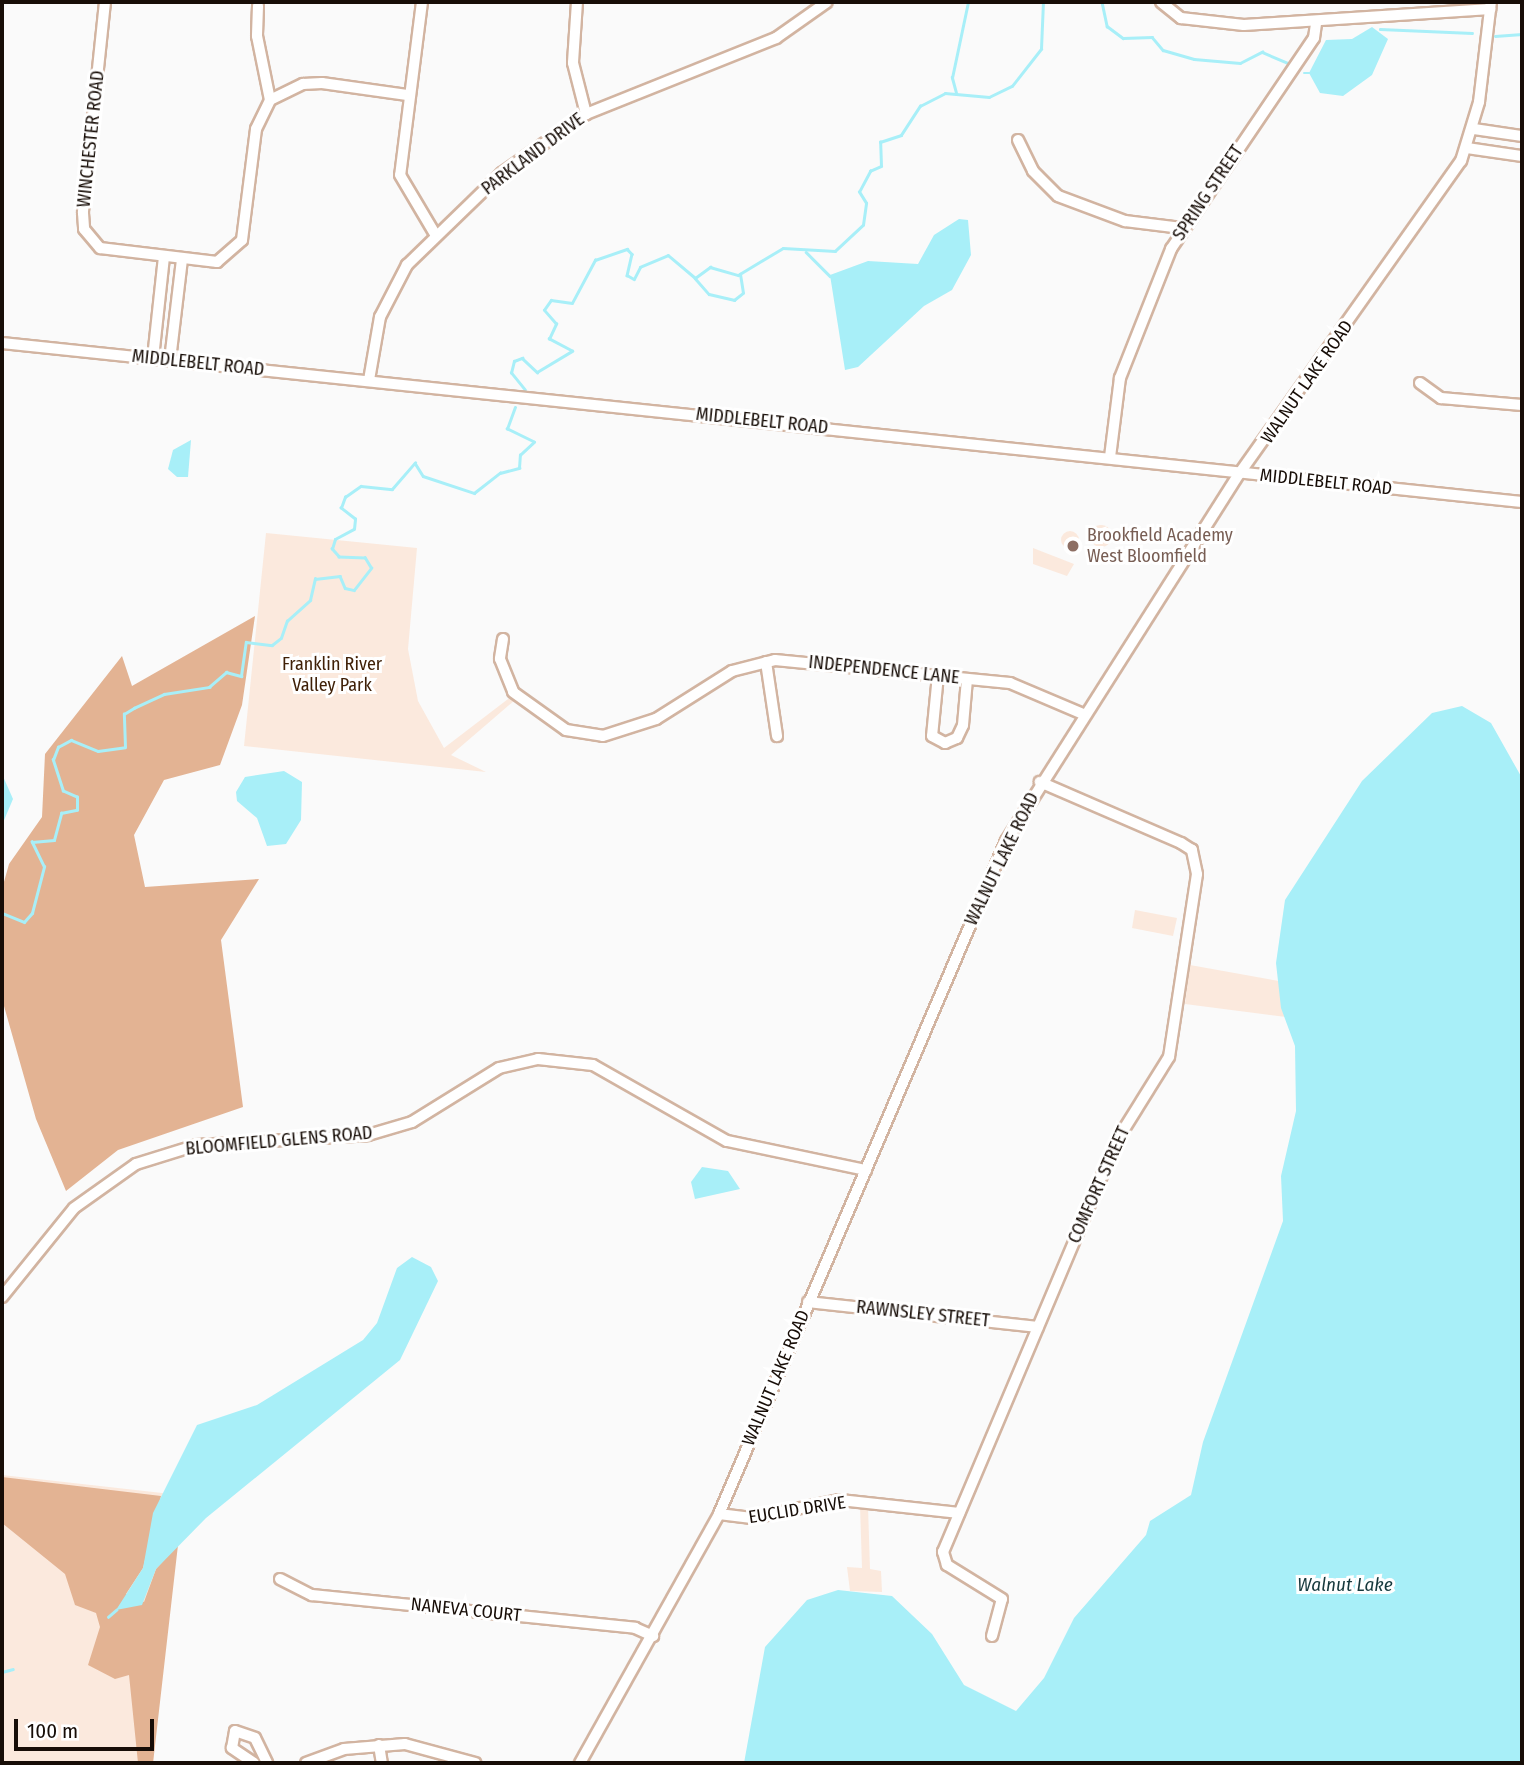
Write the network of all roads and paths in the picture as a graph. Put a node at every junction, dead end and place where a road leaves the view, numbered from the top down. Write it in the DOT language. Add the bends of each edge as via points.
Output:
graph roads {
  1 [pos="105,2"];
  2 [pos="422,2"];
  3 [pos="577,2"];
  4 [pos="827,2"];
  5 [pos="1161,2"];
  6 [pos="259,3"];
  7 [pos="1490,6"];
  8 [pos="1316,24"];
  9 [pos="407,95"];
  10 [pos="270,100"];
  11 [pos="586,114"];
  12 [pos="1474,129"];
  13 [pos="1522,136"];
  14 [pos="1018,140"];
  15 [pos="1467,148"];
  16 [pos="1522,156"];
  17 [pos="1182,228"];
  18 [pos="435,234"];
  19 [pos="173,258"];
  20 [pos="2,343"];
  21 [pos="153,358"];
  22 [pos="170,360"];
  23 [pos="369,380"];
  24 [pos="1420,383"];
  25 [pos="1522,402"];
  26 [pos="1110,457"];
  27 [pos="1239,474"];
  28 [pos="1522,502"];
  29 [pos="503,639"];
  30 [pos="766,662"];
  31 [pos="938,675"];
  32 [pos="967,679"];
  33 [pos="1083,714"];
  34 [pos="777,736"];
  35 [pos="1040,782"];
  36 [pos="866,1170"];
  37 [pos="2,1297"];
  38 [pos="808,1302"];
  39 [pos="1038,1327"];
  40 [pos="959,1513"];
  41 [pos="719,1514"];
  42 [pos="280,1579"];
  43 [pos="653,1636"];
  44 [pos="992,1636"];
  45 [pos="379,1745"];
  46 [pos="380,1762"];
  47 [pos="254,1763"];
  48 [pos="267,1763"];
  49 [pos="306,1763"];
  50 [pos="475,1763"];
  51 [pos="580,1763"];
  1 -- 19 [label="street, WINCHESTER ROAD" via="84,229 100,248"];
  2 -- 9 [label="street"];
  3 -- 11 [label="street" via="573,63"];
  4 -- 11 [label="street, PARKLAND DRIVE" via="776,38"];
  5 -- 8 [label="street" via="1181,18"];
  6 -- 10 [label="street" via="257,36"];
  7 -- 8 [label="street"];
  7 -- 12 [label="street, WALNUT LAKE ROAD"];
  8 -- 17 [label="street, SPRING STREET" via="1314,38"];
  9 -- 10 [label="street" via="322,83 303,84"];
  9 -- 18 [label="street" via="400,174"];
  10 -- 19 [label="street, WINCHESTER ROAD" via="256,129 242,240 217,262"];
  11 -- 18 [label="street, PARKLAND DRIVE" via="502,173"];
  12 -- 13 [label="street"];
  12 -- 15 [label="street, WALNUT LAKE ROAD"];
  14 -- 17 [label="street" via="1039,180 1058,196 1125,221"];
  15 -- 16 [label="street"];
  15 -- 27 [label="street, WALNUT LAKE ROAD" via="1435,204"];
  17 -- 26 [label="street, SPRING STREET" via="1142,310 1120,378"];
  18 -- 23 [label="street, PARKLAND DRIVE" via="387,300"];
  19 -- 21 [label="street"];
  19 -- 22 [label="street"];
  20 -- 21 [label="street, MIDDLEBELT ROAD"];
  21 -- 22 [label="street, MIDDLEBELT ROAD"];
  22 -- 23 [label="street, MIDDLEBELT ROAD"];
  23 -- 26 [label="street, MIDDLEBELT ROAD"];
  24 -- 25 [label="street" via="1441,398"];
  26 -- 27 [label="street, MIDDLEBELT ROAD"];
  27 -- 28 [label="street, MIDDLEBELT ROAD"];
  27 -- 33 [label="street, WALNUT LAKE ROAD"];
  29 -- 30 [label="street, INDEPENDENCE LANE" via="500,659 513,692 566,730 603,736 656,719 732,671"];
  30 -- 31 [label="street, INDEPENDENCE LANE" via="838,661"];
  30 -- 34 [label="street"];
  31 -- 32 [label="street, INDEPENDENCE LANE"];
  31 -- 32 [label="street" via="932,736 945,743 957,738 962,725"];
  32 -- 33 [label="street, INDEPENDENCE LANE" via="1010,683"];
  33 -- 35 [label="street, WALNUT LAKE ROAD"];
  35 -- 36 [label="street, WALNUT LAKE ROAD" via="975,909"];
  35 -- 39 [label="street, COMFORT STREET" via="1192,849 1197,874 1168,1057 1116,1142"];
  36 -- 37 [label="street, BLOOMFIELD GLENS ROAD" via="738,1145 601,1069 538,1059 499,1068 412,1122 368,1135 197,1145 136,1164 74,1208"];
  36 -- 38 [label="street, WALNUT LAKE ROAD"];
  38 -- 39 [label="street, RAWNSLEY STREET"];
  38 -- 41 [label="street, WALNUT LAKE ROAD"];
  39 -- 40 [label="street, COMFORT STREET"];
  40 -- 41 [label="street, EUCLID DRIVE" via="840,1500 766,1516"];
  40 -- 44 [label="street, COMFORT STREET" via="944,1559 1002,1599"];
  41 -- 43 [label="street, WALNUT LAKE ROAD"];
  42 -- 43 [label="street, NANEVA COURT" via="312,1595 635,1628"];
  43 -- 51 [label="street, WALNUT LAKE ROAD"];
  45 -- 46 [label="street"];
  45 -- 49 [label="street"];
  45 -- 50 [label="street" via="405,1744"];
  47 -- 48 [label="street" via="232,1748 235,1731 255,1738"];
}
